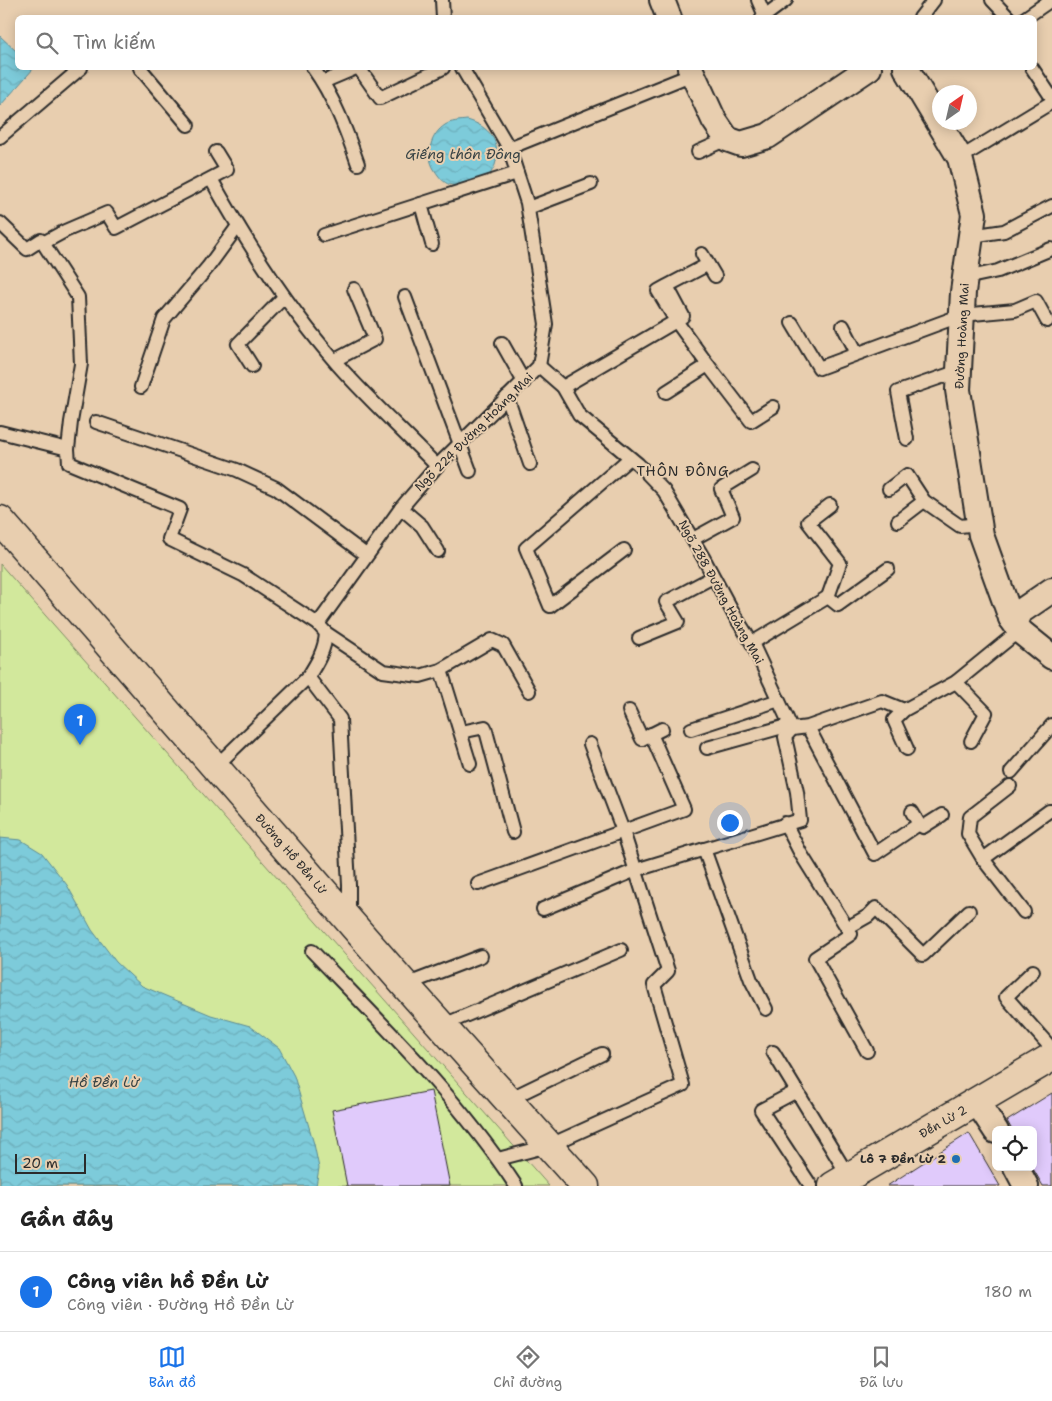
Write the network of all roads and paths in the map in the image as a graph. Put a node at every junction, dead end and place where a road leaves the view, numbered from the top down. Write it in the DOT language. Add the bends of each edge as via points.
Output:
graph roads {
  1 [pos="442,0"];
  2 [pos="662,0"];
  3 [pos="758,0"];
  4 [pos="786,0"];
  5 [pos="934,0"];
  6 [pos="992,0"];
  7 [pos="1051,0"];
  8 [pos="443,15"];
  9 [pos="668,15"];
  10 [pos="763,15"];
  11 [pos="767,15"];
  12 [pos="922,15"];
  13 [pos="1005,15"];
  14 [pos="1029,15"];
  15 [pos="79,70"];
  16 [pos="142,70"];
  17 [pos="314,70"];
  18 [pos="353,70"];
  19 [pos="359,70"];
  20 [pos="439,70"];
  21 [pos="463,70"];
  22 [pos="694,70"];
  23 [pos="866,70"];
  24 [pos="907,70"];
  25 [pos="1033,70"];
  26 [pos="323,82"];
  27 [pos="1052,98"];
  28 [pos="1052,102"];
  29 [pos="188,125"];
  30 [pos="0,137"];
  31 [pos="727,139"];
  32 [pos="509,148"];
  33 [pos="216,152"];
  34 [pos="698,152"];
  35 [pos="960,158"];
  36 [pos="358,164"];
  37 [pos="517,173"];
  38 [pos="211,179"];
  39 [pos="592,184"];
  40 [pos="421,204"];
  41 [pos="1052,206"];
  42 [pos="528,208"];
  43 [pos="0,223"];
  44 [pos="238,226"];
  45 [pos="324,235"];
  46 [pos="971,236"];
  47 [pos="44,243"];
  48 [pos="432,244"];
  49 [pos="1051,249"];
  50 [pos="715,276"];
  51 [pos="965,278"];
  52 [pos="354,289"];
  53 [pos="284,297"];
  54 [pos="405,297"];
  55 [pos="962,315"];
  56 [pos="676,321"];
  57 [pos="1047,321"];
  58 [pos="792,323"];
  59 [pos="843,326"];
  60 [pos="502,343"];
  61 [pos="858,353"];
  62 [pos="334,360"];
  63 [pos="252,366"];
  64 [pos="539,366"];
  65 [pos="708,366"];
  66 [pos="959,371"];
  67 [pos="524,382"];
  68 [pos="141,387"];
  69 [pos="563,387"];
  70 [pos="666,392"];
  71 [pos="507,397"];
  72 [pos="773,407"];
  73 [pos="96,422"];
  74 [pos="0,432"];
  75 [pos="907,439"];
  76 [pos="460,444"];
  77 [pos="68,449"];
  78 [pos="630,458"];
  79 [pos="530,464"];
  80 [pos="437,466"];
  81 [pos="752,470"];
  82 [pos="470,471"];
  83 [pos="889,490"];
  84 [pos="924,501"];
  85 [pos="830,505"];
  86 [pos="401,508"];
  87 [pos="0,520"];
  88 [pos="898,520"];
  89 [pos="979,524"];
  90 [pos="692,539"];
  91 [pos="624,550"];
  92 [pos="438,551"];
  93 [pos="366,555"];
  94 [pos="888,569"];
  95 [pos="713,576"];
  96 [pos="1052,590"];
  97 [pos="828,597"];
  98 [pos="1016,625"];
  99 [pos="322,628"];
  100 [pos="639,638"];
  101 [pos="752,643"];
  102 [pos="1052,657"];
  103 [pos="441,670"];
  104 [pos="308,677"];
  105 [pos="956,682"];
  106 [pos="530,691"];
  107 [pos="779,700"];
  108 [pos="904,710"];
  109 [pos="629,711"];
  110 [pos="1052,725"];
  111 [pos="791,727"];
  112 [pos="808,727"];
  113 [pos="691,729"];
  114 [pos="460,732"];
  115 [pos="971,741"];
  116 [pos="590,744"];
  117 [pos="707,748"];
  118 [pos="907,749"];
  119 [pos="470,764"];
  120 [pos="215,767"];
  121 [pos="1010,772"];
  122 [pos="1010,786"];
  123 [pos="1052,811"];
  124 [pos="912,812"];
  125 [pos="942,816"];
  126 [pos="785,823"];
  127 [pos="919,824"];
  128 [pos="623,831"];
  129 [pos="513,832"];
  130 [pos="704,848"];
  131 [pos="983,859"];
  132 [pos="636,870"];
  133 [pos="478,884"];
  134 [pos="543,909"];
  135 [pos="969,911"];
  136 [pos="1024,912"];
  137 [pos="349,921"];
  138 [pos="847,928"];
  139 [pos="621,950"];
  140 [pos="312,951"];
  141 [pos="481,956"];
  142 [pos="1034,971"];
  143 [pos="405,985"];
  144 [pos="766,1008"];
  145 [pos="441,1026"];
  146 [pos="1052,1049"];
  147 [pos="867,1051"];
  148 [pos="773,1052"];
  149 [pos="602,1054"];
  150 [pos="1052,1057"];
  151 [pos="797,1091"];
  152 [pos="508,1100"];
  153 [pos="977,1102"];
  154 [pos="993,1126"];
  155 [pos="548,1146"];
  156 [pos="498,1159"];
  157 [pos="1018,1171"];
  158 [pos="841,1182"];
  159 [pos="516,1186"];
  160 [pos="586,1186"];
  161 [pos="812,1186"];
  162 [pos="1026,1186"];
  1 -- 8 [label="lane"];
  2 -- 9 [label="street"];
  3 -- 10 [label="lane"];
  4 -- 11 [label="lane"];
  5 -- 12 [label="lane"];
  6 -- 13 [label="lane"];
  7 -- 14 [label="lane"];
  15 -- 30 [label="lane"];
  16 -- 29 [label="lane"];
  17 -- 26 [label="lane"];
  18 -- 26 [label="lane"];
  19 -- 20 [label="lane" via="380,98"];
  21 -- 32 [label="lane, Ngõ 224 Đường Hoàng Mai"];
  22 -- 31 [label="street" via="714,120"];
  22 -- 32 [label="lane"];
  23 -- 31 [label="street" via="768,136 741,144"];
  24 -- 35 [label="street, Đường Hoàng Mai"];
  25 -- 27 [label="lane"];
  26 -- 36 [label="lane" via="343,121"];
  28 -- 35 [label="lane"];
  31 -- 34 [label="lane"];
  32 -- 37 [label="lane, Ngõ 224 Đường Hoàng Mai"];
  33 -- 38 [label="lane" via="227,170"];
  35 -- 46 [label="street, Đường Hoàng Mai" via="974,214"];
  37 -- 40 [label="lane"];
  37 -- 42 [label="lane, Ngõ 224 Đường Hoàng Mai"];
  38 -- 44 [label="lane"];
  38 -- 47 [label="lane" via="116,228 107,212"];
  39 -- 42 [label="lane"];
  40 -- 45 [label="lane"];
  40 -- 48 [label="lane"];
  41 -- 46 [label="lane" via="1004,231"];
  42 -- 64 [label="lane, Ngõ 224 Đường Hoàng Mai" via="546,324"];
  43 -- 47 [label="lane" via="27,249 41,240"];
  44 -- 53 [label="lane"];
  44 -- 68 [label="lane" via="164,319"];
  46 -- 51 [label="street, Đường Hoàng Mai"];
  47 -- 77 [label="lane" via="78,297 81,364"];
  49 -- 51 [label="lane" via="998,271"];
  50 -- 56 [label="lane" via="704,260 667,286 683,316"];
  51 -- 55 [label="street, Đường Hoàng Mai"];
  52 -- 62 [label="lane" via="375,339"];
  53 -- 62 [label="lane"];
  53 -- 63 [label="lane" via="238,344"];
  54 -- 76 [label="lane"];
  55 -- 57 [label="lane" via="1015,310 1036,301"];
  55 -- 61 [label="lane"];
  55 -- 66 [label="street, Đường Hoàng Mai"];
  56 -- 65 [label="lane"];
  56 -- 69 [label="lane"];
  58 -- 61 [label="lane" via="818,368"];
  59 -- 61 [label="lane"];
  60 -- 67 [label="lane"];
  62 -- 80 [label="lane"];
  64 -- 67 [label="lane, Ngõ 224 Đường Hoàng Mai"];
  64 -- 69 [label="lane, Ngõ 288 Đường Hoàng Mai"];
  65 -- 70 [label="lane"];
  65 -- 72 [label="lane" via="751,421"];
  66 -- 75 [label="lane" via="898,392"];
  66 -- 89 [label="street, Đường Hoàng Mai" via="958,390"];
  67 -- 71 [label="lane, Ngõ 224 Đường Hoàng Mai"];
  69 -- 78 [label="lane, Ngõ 288 Đường Hoàng Mai" via="579,415"];
  71 -- 76 [label="lane, Ngõ 224 Đường Hoàng Mai"];
  71 -- 79 [label="lane"];
  73 -- 93 [label="lane" via="237,470 276,488"];
  74 -- 77 [label="lane"];
  76 -- 80 [label="lane, Ngõ 224 Đường Hoàng Mai"];
  76 -- 82 [label="lane"];
  77 -- 99 [label="lane" via="69,464 180,510 169,539 243,575"];
  78 -- 90 [label="lane, Ngõ 288 Đường Hoàng Mai" via="664,491"];
  78 -- 91 [label="lane" via="526,548 550,606"];
  80 -- 86 [label="lane, Ngõ 224 Đường Hoàng Mai"];
  81 -- 90 [label="lane" via="721,489 733,517"];
  83 -- 84 [label="lane" via="907,475"];
  84 -- 88 [label="lane"];
  84 -- 89 [label="lane" via="960,526"];
  85 -- 97 [label="lane" via="808,522 840,563"];
  86 -- 92 [label="lane" via="422,526"];
  86 -- 93 [label="lane, Ngõ 224 Đường Hoàng Mai"];
  87 -- 120 [label="street, Đường Hồ Đền Lừ"];
  89 -- 98 [label="street, Đường Hoàng Mai"];
  90 -- 95 [label="lane, Ngõ 288 Đường Hoàng Mai"];
  93 -- 99 [label="lane, Ngõ 224 Đường Hoàng Mai"];
  94 -- 97 [label="lane" via="838,605"];
  95 -- 100 [label="lane" via="666,602 678,622"];
  95 -- 101 [label="lane, Ngõ 288 Đường Hoàng Mai"];
  96 -- 98 [label="street"];
  97 -- 101 [label="lane"];
  98 -- 102 [label="street"];
  98 -- 105 [label="lane" via="1010,638"];
  99 -- 103 [label="lane" via="383,671 420,676"];
  99 -- 104 [label="lane, Ngõ 224 Đường Hoàng Mai" via="325,642"];
  101 -- 107 [label="lane, Ngõ 288 Đường Hoàng Mai"];
  103 -- 106 [label="lane" via="492,640 503,645"];
  103 -- 114 [label="lane"];
  104 -- 120 [label="lane, Ngõ 224 Đường Hoàng Mai"];
  104 -- 137 [label="lane" via="340,719"];
  105 -- 108 [label="lane"];
  105 -- 115 [label="lane" via="986,713"];
  107 -- 111 [label="lane, Ngõ 288 Đường Hoàng Mai"];
  107 -- 113 [label="lane"];
  108 -- 112 [label="lane" via="882,701"];
  108 -- 118 [label="lane" via="894,720"];
  109 -- 128 [label="lane" via="642,739 657,732 684,809"];
  110 -- 121 [label="lane"];
  111 -- 112 [label="lane"];
  111 -- 117 [label="lane"];
  111 -- 126 [label="lane" via="785,737 800,820"];
  112 -- 127 [label="lane" via="875,854"];
  114 -- 119 [label="lane"];
  114 -- 129 [label="lane" via="485,727"];
  116 -- 128 [label="lane"];
  120 -- 137 [label="street, Đường Hồ Đền Lừ"];
  122 -- 131 [label="lane" via="970,817 968,834"];
  123 -- 131 [label="lane"];
  124 -- 127 [label="lane"];
  125 -- 127 [label="lane" via="923,827"];
  126 -- 130 [label="lane"];
  126 -- 138 [label="lane"];
  128 -- 132 [label="lane"];
  128 -- 133 [label="lane"];
  130 -- 132 [label="lane"];
  130 -- 144 [label="lane" via="751,980"];
  131 -- 136 [label="lane"];
  132 -- 134 [label="lane"];
  132 -- 155 [label="lane" via="668,971 654,985 683,1085"];
  135 -- 138 [label="lane" via="923,955 876,908"];
  137 -- 143 [label="street, Đường Hồ Đền Lừ"];
  138 -- 147 [label="lane" via="851,934 815,958"];
  139 -- 145 [label="lane"];
  140 -- 156 [label="lane" via="430,1075"];
  141 -- 143 [label="lane"];
  142 -- 146 [label="lane" via="1006,997"];
  143 -- 145 [label="street, Đường Hồ Đền Lừ"];
  145 -- 152 [label="street, Đường Hồ Đền Lừ"];
  148 -- 151 [label="lane"];
  149 -- 152 [label="lane"];
  150 -- 153 [label="street, Đền Lừ 2"];
  151 -- 158 [label="lane"];
  151 -- 161 [label="lane" via="761,1110"];
  152 -- 155 [label="street, Đường Hồ Đền Lừ"];
  153 -- 154 [label="street"];
  153 -- 158 [label="street, Đền Lừ 2"];
  155 -- 156 [label="lane"];
  155 -- 160 [label="street, Đường Hồ Đền Lừ"];
  156 -- 159 [label="lane"];
  157 -- 162 [label="street"];
}
